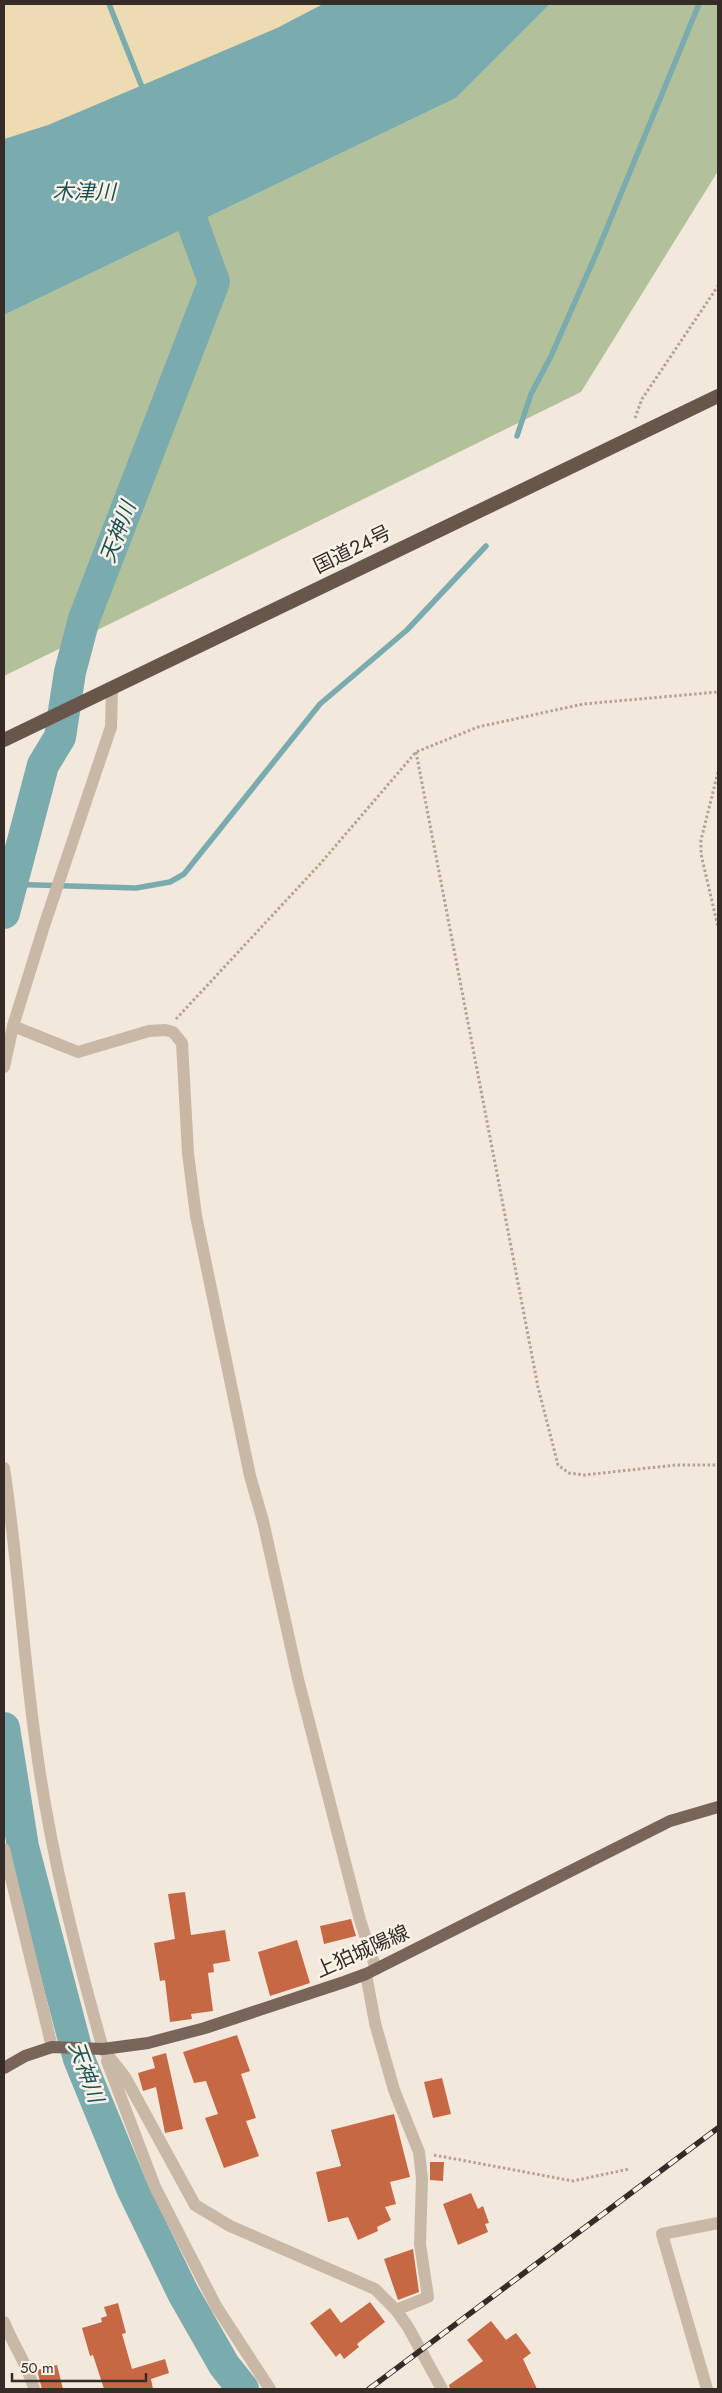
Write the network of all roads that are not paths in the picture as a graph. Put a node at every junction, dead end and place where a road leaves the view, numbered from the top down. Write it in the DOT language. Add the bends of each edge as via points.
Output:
graph roads {
  1 [pos="718,396"];
  2 [pos="112,689"];
  3 [pos="4,740"];
  4 [pos="12,1026"];
  5 [pos="4,1067"];
  6 [pos="4,1468"];
  7 [pos="718,1807"];
  8 [pos="4,1850"];
  9 [pos="371,1971"];
  10 [pos="56,2047"];
  11 [pos="96,2049"];
  12 [pos="4,2068"];
  13 [pos="718,2223"];
  14 [pos="396,2310"];
  15 [pos="4,2322"];
  16 [pos="34,2389"];
  17 [pos="270,2389"];
  18 [pos="442,2389"];
  19 [pos="707,2389"];
  1 -- 2 [label="highway, 国道24号"];
  2 -- 3 [label="highway, 国道24号"];
  2 -- 4 [label="street" via="111,727"];
  4 -- 5 [label="street"];
  4 -- 9 [label="street" via="78,1052 165,1030 174,1032 182,1043 188,1153 196,1216 250,1476"];
  6 -- 11 [label="street" via="36,1746 56,1865"];
  7 -- 9 [label="main road, 上狛城陽線" via="670,1821"];
  8 -- 10 [label="street"];
  9 -- 11 [label="main road, 上狛城陽線" via="206,2028 148,2043"];
  9 -- 14 [label="street" via="375,2023 394,2090 419,2152 422,2179 420,2244 428,2297"];
  10 -- 11 [label="main road, 上狛城陽線"];
  10 -- 12 [label="main road, 上狛城陽線" via="25,2056"];
  11 -- 14 [label="street" via="125,2077 195,2205 230,2226 375,2289"];
  11 -- 17 [label="street" via="155,2187 216,2306"];
  13 -- 19 [label="street" via="662,2234"];
  14 -- 18 [label="street"];
  15 -- 16 [label="street"];
}
